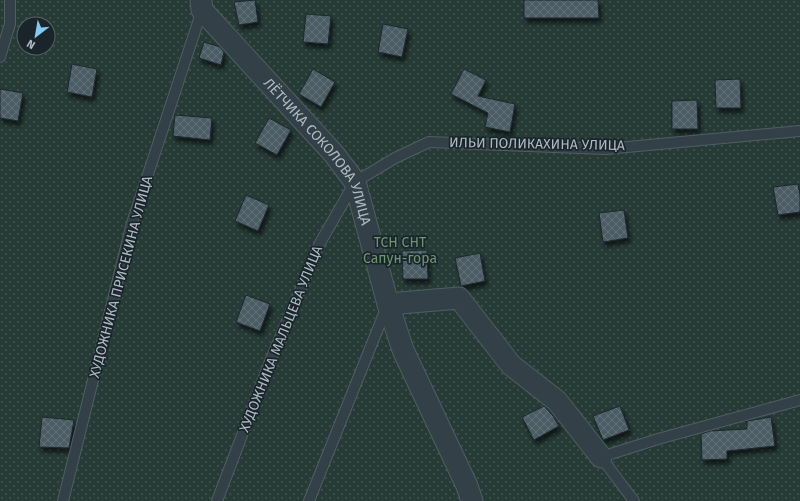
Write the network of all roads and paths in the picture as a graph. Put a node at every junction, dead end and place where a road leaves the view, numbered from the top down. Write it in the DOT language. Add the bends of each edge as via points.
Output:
graph roads {
  1 [pos="10,0"];
  2 [pos="202,5"];
  3 [pos="0,57"];
  4 [pos="800,131"];
  5 [pos="355,182"];
  6 [pos="388,304"];
  7 [pos="800,400"];
  8 [pos="602,457"];
  9 [pos="63,501"];
  10 [pos="217,501"];
  11 [pos="309,501"];
  12 [pos="472,501"];
  13 [pos="634,501"];
  1 -- 3 [label="lane" via="10,24"];
  2 -- 5 [label="street, ЛЁТЧИКА СОКОЛОВА УЛИЦА" via="334,154"];
  2 -- 9 [label="lane, ХУДОЖНИКА ПРИСЕКИНА УЛИЦА" via="132,223"];
  4 -- 5 [label="lane, ИЛЬИ ПОЛИКАХИНА УЛИЦА" via="606,149 429,142 395,158"];
  5 -- 6 [label="street, ЛЁТЧИКА СОКОЛОВА УЛИЦА"];
  5 -- 10 [label="lane, ХУДОЖНИКА МАЛЬЦЕВА УЛИЦА" via="316,250"];
  6 -- 8 [label="street" via="458,298 511,365 557,401"];
  6 -- 11 [label="lane"];
  6 -- 12 [label="street, ЛЁТЧИКА СОКОЛОВА УЛИЦА" via="402,350"];
  7 -- 8 [label="lane"];
  8 -- 13 [label="lane"];
}
